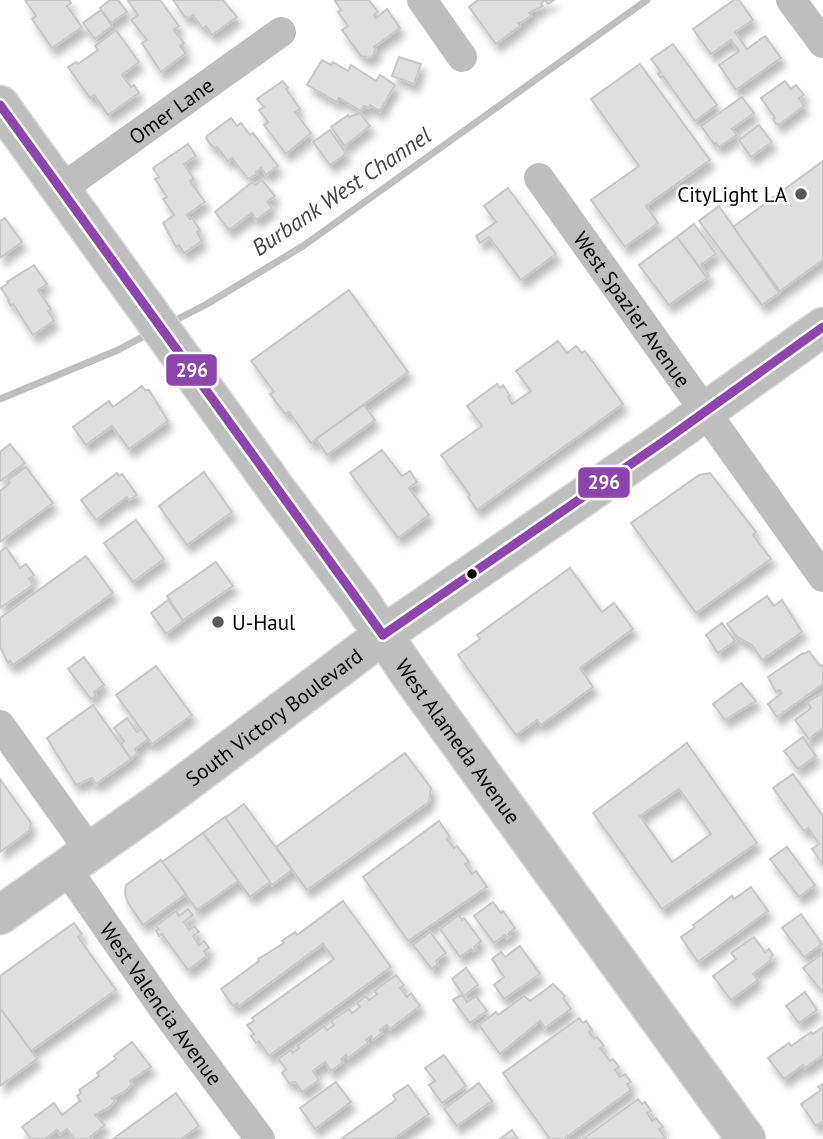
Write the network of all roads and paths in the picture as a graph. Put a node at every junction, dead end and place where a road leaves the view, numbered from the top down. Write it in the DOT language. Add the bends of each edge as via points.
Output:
graph roads {
  1 [pos="422,0"];
  2 [pos="791,0"];
  3 [pos="281,32"];
  4 [pos="823,43"];
  5 [pos="462,57"];
  6 [pos="0,105"];
  7 [pos="539,178"];
  8 [pos="61,189"];
  9 [pos="823,327"];
  10 [pos="706,412"];
  11 [pos="823,577"];
  12 [pos="383,635"];
  13 [pos="0,725"];
  14 [pos="78,859"];
  15 [pos="0,915"];
  16 [pos="260,1139"];
  17 [pos="746,1139"];
  1 -- 5 [label="street"];
  2 -- 4 [label="street"];
  3 -- 8 [label="street, Omer Lane"];
  6 -- 8 [label="main road, West Alameda Avenue"];
  7 -- 10 [label="street, West Spazier Avenue"];
  8 -- 12 [label="main road, West Alameda Avenue"];
  9 -- 10 [label="main road, South Victory Boulevard"];
  10 -- 11 [label="street, West Spazier Avenue"];
  10 -- 12 [label="main road, South Victory Boulevard"];
  12 -- 14 [label="main road, South Victory Boulevard"];
  12 -- 17 [label="main road, West Alameda Avenue"];
  13 -- 14 [label="street, West Valencia Avenue"];
  14 -- 15 [label="main road, South Victory Boulevard"];
  14 -- 16 [label="street, West Valencia Avenue" via="163,1008"];
}
